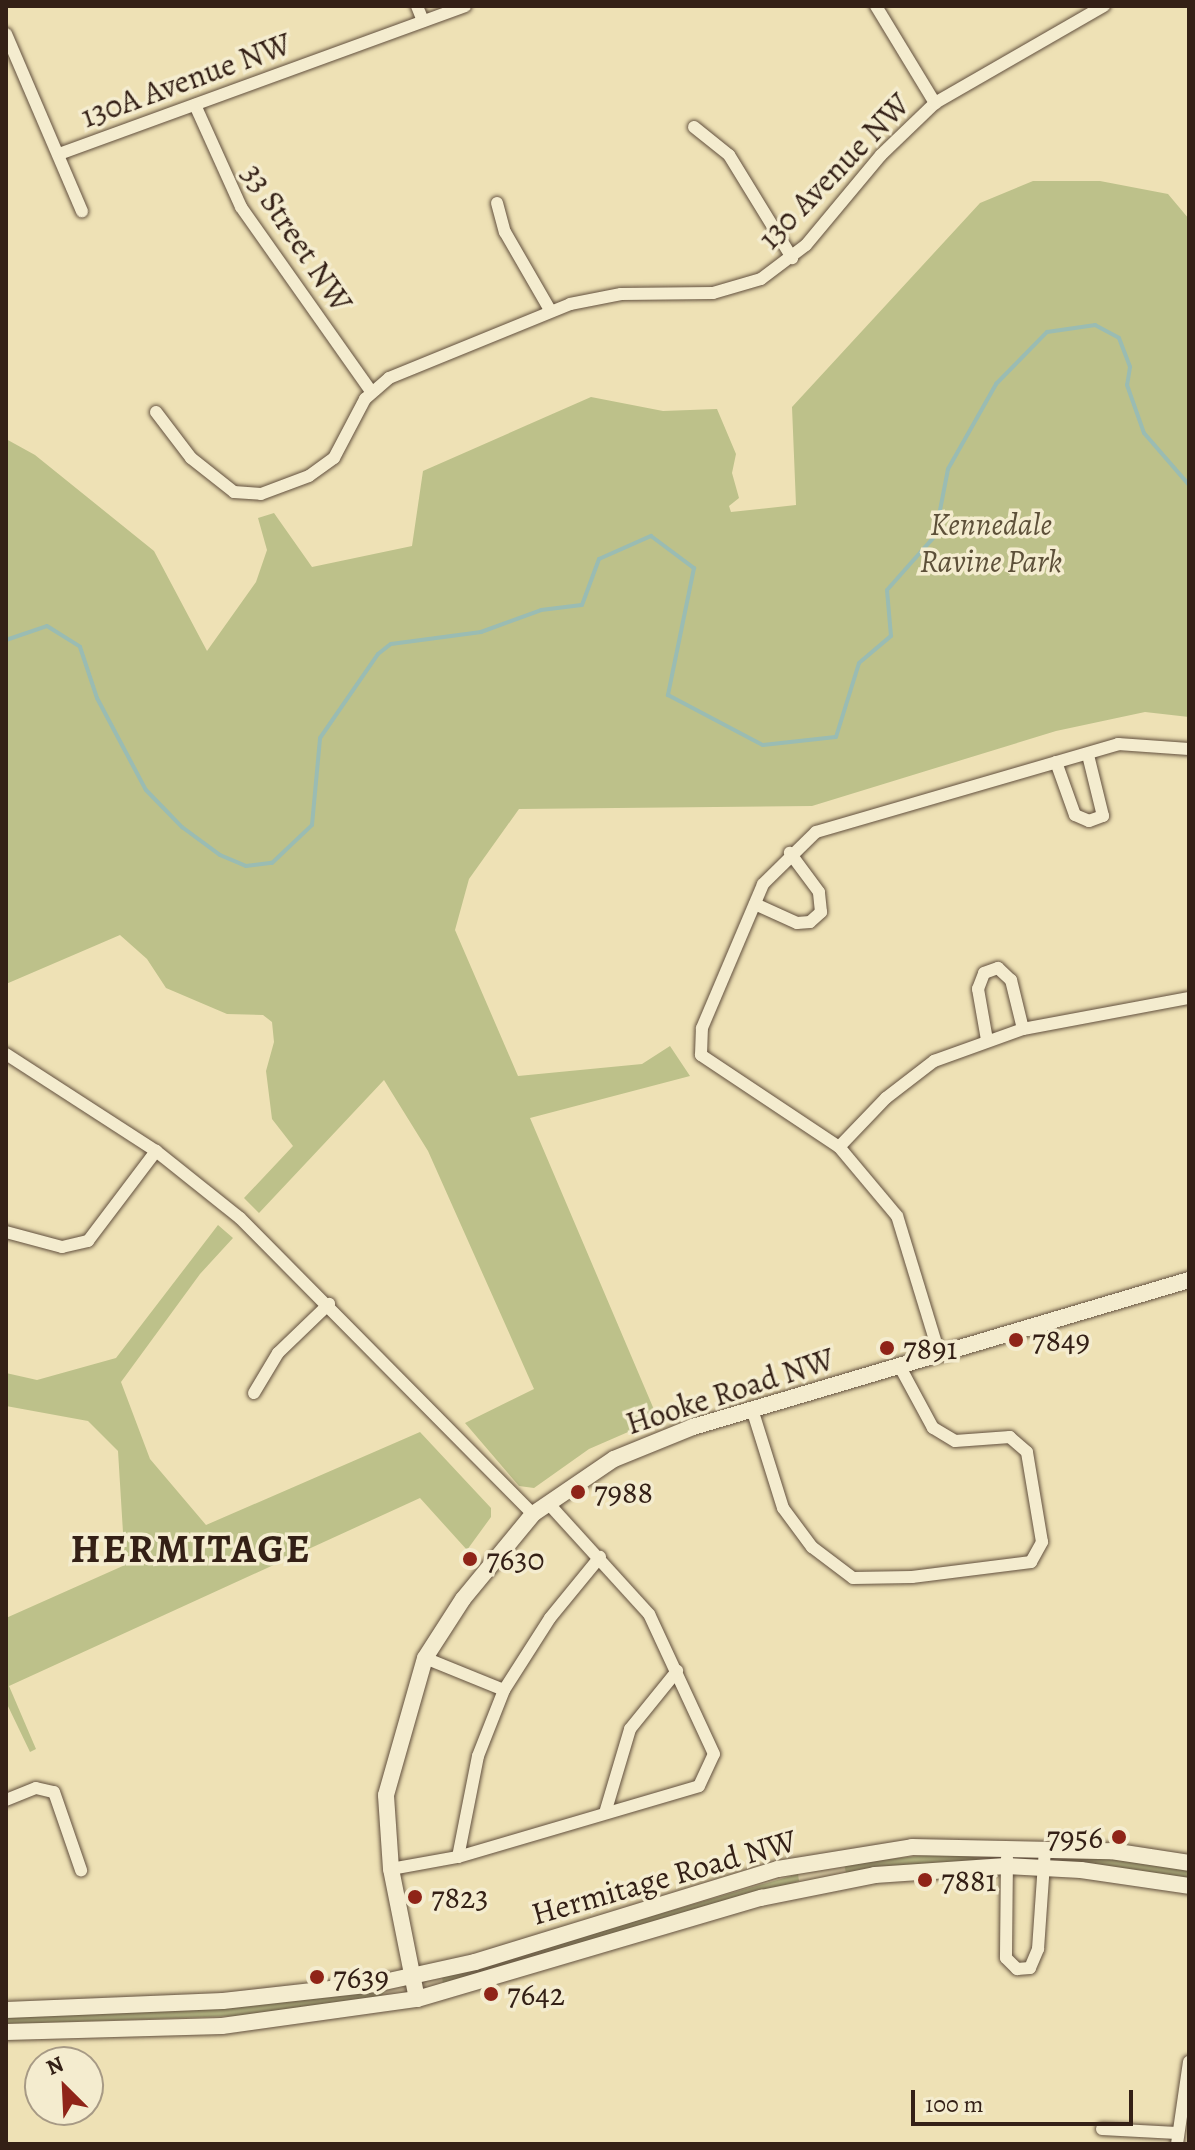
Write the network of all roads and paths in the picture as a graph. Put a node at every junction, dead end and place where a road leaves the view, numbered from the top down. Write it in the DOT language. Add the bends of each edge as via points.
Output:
graph roads {
  1 [pos="417,6"];
  2 [pos="465,6"];
  3 [pos="876,6"];
  4 [pos="1101,7"];
  5 [pos="423,21"];
  6 [pos="6,34"];
  7 [pos="935,103"];
  8 [pos="195,105"];
  9 [pos="694,127"];
  10 [pos="59,154"];
  11 [pos="497,203"];
  12 [pos="82,211"];
  13 [pos="792,258"];
  14 [pos="550,310"];
  15 [pos="371,391"];
  16 [pos="156,412"];
  17 [pos="1189,749"];
  18 [pos="1088,755"];
  19 [pos="1056,762"];
  20 [pos="790,853"];
  21 [pos="755,904"];
  22 [pos="1189,998"];
  23 [pos="1023,1029"];
  24 [pos="987,1040"];
  25 [pos="6,1054"];
  26 [pos="839,1147"];
  27 [pos="156,1151"];
  28 [pos="6,1232"];
  29 [pos="1189,1280"];
  30 [pos="329,1304"];
  31 [pos="939,1353"];
  32 [pos="899,1365"];
  33 [pos="254,1393"];
  34 [pos="752,1409"];
  35 [pos="548,1503"];
  36 [pos="533,1514"];
  37 [pos="600,1557"];
  38 [pos="425,1658"];
  39 [pos="677,1671"];
  40 [pos="504,1690"];
  41 [pos="6,1800"];
  42 [pos="605,1813"];
  43 [pos="1007,1846"];
  44 [pos="1045,1848"];
  45 [pos="458,1857"];
  46 [pos="1189,1863"];
  47 [pos="1006,1866"];
  48 [pos="1042,1868"];
  49 [pos="391,1869"];
  50 [pos="81,1870"];
  51 [pos="1189,1886"];
  52 [pos="413,1977"];
  53 [pos="417,1999"];
  54 [pos="6,2010"];
  55 [pos="6,2032"];
  56 [pos="1189,2062"];
  57 [pos="1102,2129"];
  58 [pos="1177,2139"];
  1 -- 5 [label="street"];
  2 -- 5 [label="street, 130A Avenue NW"];
  3 -- 7 [label="street"];
  4 -- 7 [label="street, 130 Avenue NW"];
  5 -- 8 [label="street, 130A Avenue NW"];
  6 -- 10 [label="street"];
  7 -- 13 [label="street, 130 Avenue NW" via="881,155"];
  8 -- 10 [label="street, 130A Avenue NW"];
  8 -- 15 [label="street, 33 Street NW" via="241,207"];
  9 -- 13 [label="street" via="729,155"];
  10 -- 12 [label="street"];
  11 -- 14 [label="street" via="508,239"];
  13 -- 14 [label="street, 130 Avenue NW" via="761,279 729,291 621,294"];
  14 -- 15 [label="street, 130 Avenue NW" via="389,378"];
  15 -- 16 [label="street" via="334,458 309,476 261,494 223,486 191,458"];
  17 -- 18 [label="street" via="1163,743 1118,744"];
  18 -- 19 [label="street"];
  18 -- 19 [label="street" via="1103,816 1089,821 1075,815"];
  19 -- 20 [label="street" via="816,832"];
  20 -- 21 [label="street" via="763,884"];
  20 -- 21 [label="street" via="819,892 821,912 810,922 797,923"];
  21 -- 26 [label="street" via="702,1028 701,1055"];
  22 -- 23 [label="street"];
  23 -- 24 [label="street"];
  23 -- 24 [label="street" via="1011,980 998,968 984,973 978,989"];
  24 -- 26 [label="street" via="934,1061 886,1098"];
  25 -- 27 [label="street"];
  26 -- 31 [label="street" via="897,1216"];
  27 -- 28 [label="street" via="88,1241 62,1247"];
  27 -- 30 [label="street" via="240,1218"];
  29 -- 31 [label="street, Hooke Road NW"];
  30 -- 33 [label="street" via="278,1353"];
  30 -- 36 [label="street"];
  31 -- 32 [label="street, Hooke Road NW"];
  32 -- 34 [label="street, Hooke Road NW"];
  32 -- 34 [label="street" via="933,1428 955,1441 1010,1437 1027,1452 1042,1542 1031,1562 912,1577 853,1578 812,1547 783,1508"];
  34 -- 35 [label="street, Hooke Road NW" via="614,1459"];
  35 -- 36 [label="street, Hooke Road NW"];
  35 -- 37 [label="street"];
  36 -- 38 [label="street, Hooke Road NW" via="463,1599"];
  37 -- 39 [label="street" via="649,1614"];
  37 -- 40 [label="street" via="550,1618"];
  38 -- 40 [label="street"];
  38 -- 49 [label="street, Hooke Road NW" via="386,1795"];
  39 -- 42 [label="street" via="630,1729"];
  39 -- 42 [label="street" via="714,1754 699,1786"];
  40 -- 45 [label="street" via="478,1756"];
  41 -- 50 [label="street" via="36,1788 50,1789"];
  42 -- 45 [label="street"];
  43 -- 44 [label="street, Hermitage Road NW"];
  43 -- 47 [label="street"];
  43 -- 52 [label="street, Hermitage Road NW" via="912,1847 778,1869"];
  44 -- 46 [label="street, Hermitage Road NW"];
  44 -- 48 [label="street"];
  45 -- 49 [label="street"];
  47 -- 48 [label="street, Hermitage Road NW"];
  47 -- 48 [label="street" via="1006,1958 1017,1969 1030,1968 1038,1949"];
  47 -- 53 [label="street, Hermitage Road NW" via="875,1875 807,1887"];
  48 -- 51 [label="street, Hermitage Road NW"];
  49 -- 52 [label="street, Hooke Road NW"];
  52 -- 53 [label="street, Hooke Road NW"];
  52 -- 54 [label="street, Hermitage Road NW" via="294,1996"];
  53 -- 55 [label="street, Hermitage Road NW" via="222,2026"];
  56 -- 58 [label="street"];
  57 -- 58 [label="street"];
}
